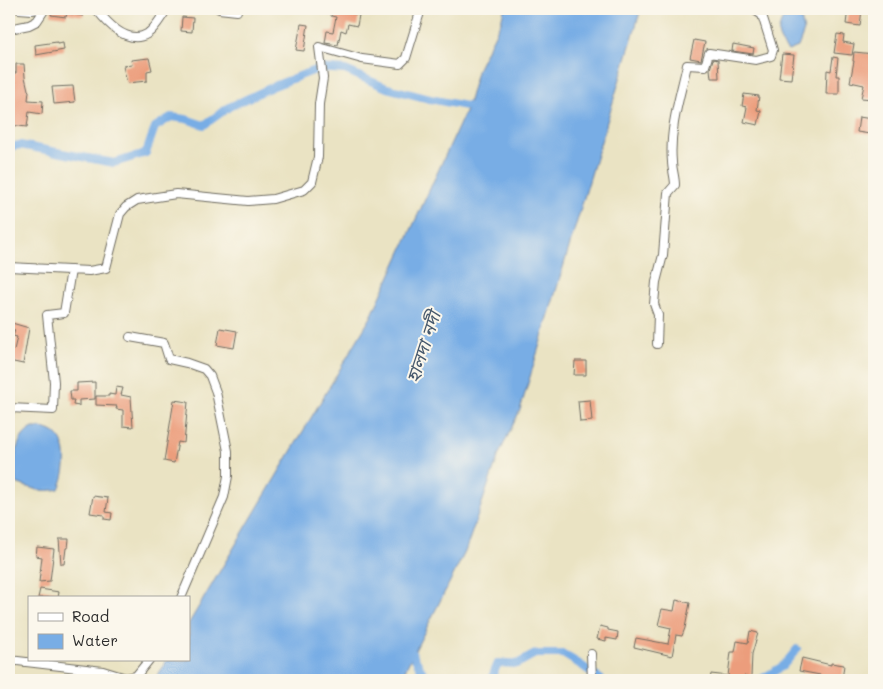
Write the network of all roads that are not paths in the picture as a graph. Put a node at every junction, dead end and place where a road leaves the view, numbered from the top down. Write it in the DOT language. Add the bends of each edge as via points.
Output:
graph roads {
  1 [pos="19,9"];
  2 [pos="38,9"];
  3 [pos="45,9"];
  4 [pos="94,9"];
  5 [pos="167,9"];
  6 [pos="219,9"];
  7 [pos="421,9"];
  8 [pos="754,9"];
  9 [pos="237,11"];
  10 [pos="9,29"];
  11 [pos="9,267"];
  12 [pos="71,270"];
  13 [pos="130,336"];
  14 [pos="657,344"];
  15 [pos="9,408"];
  16 [pos="182,596"];
  17 [pos="591,654"];
  18 [pos="9,660"];
  19 [pos="147,662"];
  20 [pos="592,678"];
  1 -- 2 [label="street"];
  3 -- 10 [label="street" via="30,25"];
  4 -- 5 [label="street" via="113,27 133,36 147,34"];
  6 -- 9 [label="street"];
  7 -- 12 [label="street" via="406,58 400,64 362,59 320,47 323,78 318,157 312,182 304,190 248,202 176,194 137,200 120,214 106,268"];
  8 -- 14 [label="street" via="762,15 773,50 771,56 756,60 709,53 705,66 687,66 673,138 675,185 668,193 663,255 656,282"];
  11 -- 12 [label="street"];
  12 -- 15 [label="street" via="64,313 47,315 54,382 53,410"];
  13 -- 16 [label="street" via="164,342 169,360 204,369 210,376 228,451 224,497"];
  17 -- 20 [label="street"];
  18 -- 19 [label="street" via="103,671 126,678 136,676"];
}
